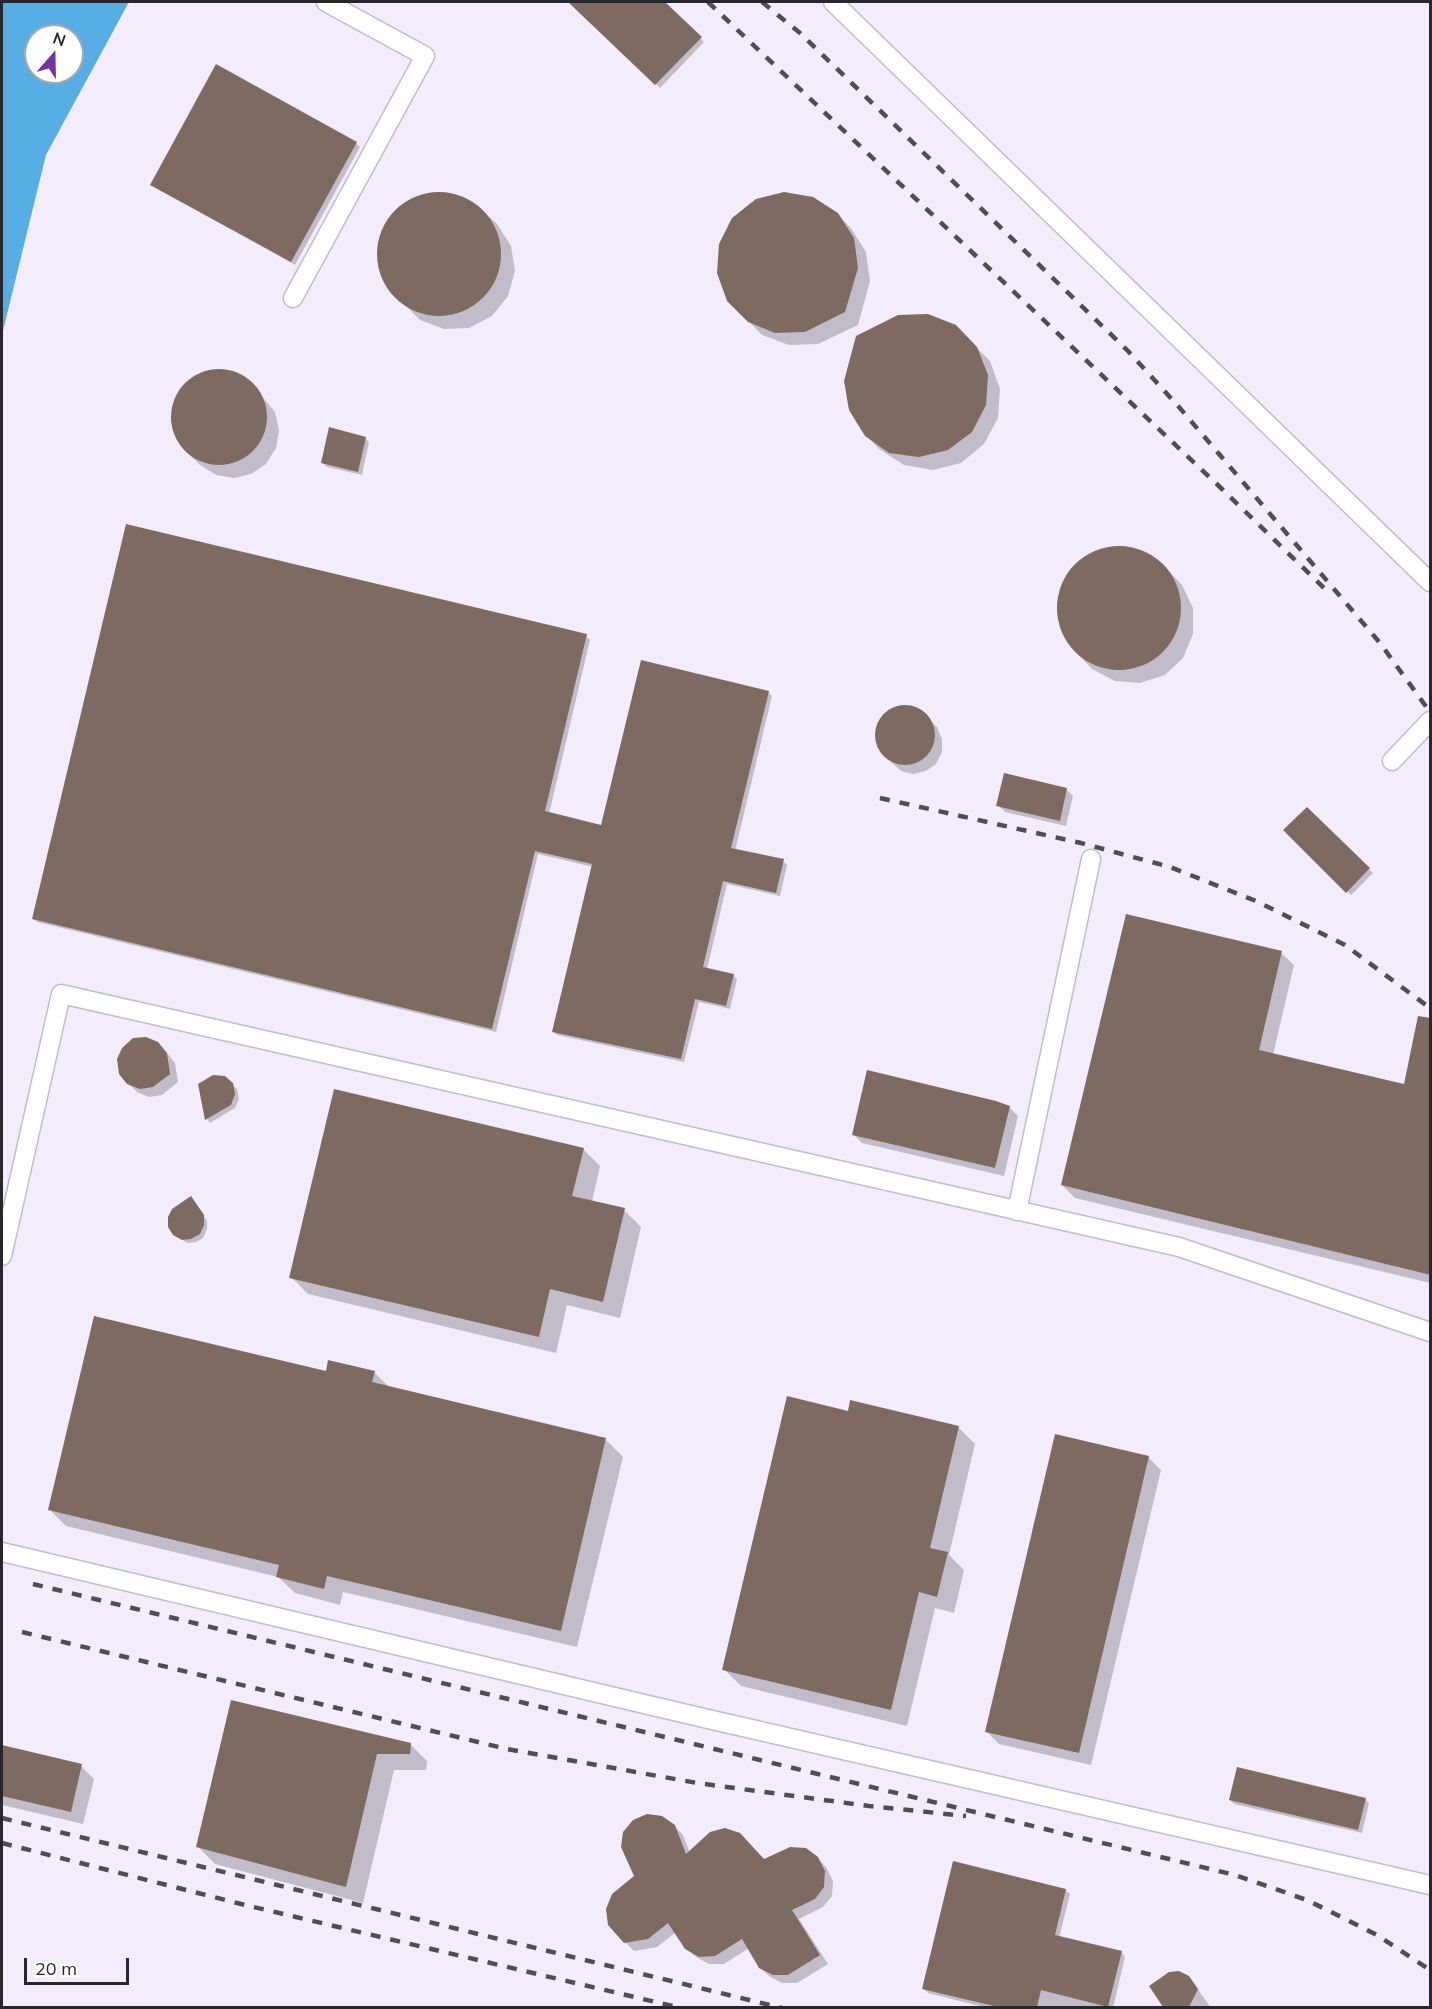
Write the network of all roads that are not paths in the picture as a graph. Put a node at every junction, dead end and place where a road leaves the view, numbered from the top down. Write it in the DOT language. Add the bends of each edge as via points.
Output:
graph roads {
  1 [pos="326,2"];
  2 [pos="833,2"];
  3 [pos="293,298"];
  4 [pos="1431,582"];
  5 [pos="1431,721"];
  6 [pos="1392,761"];
  7 [pos="1091,859"];
  8 [pos="1017,1210"];
  9 [pos="2,1256"];
  10 [pos="1431,1332"];
  11 [pos="2,1552"];
  12 [pos="1431,1885"];
  1 -- 3 [label="lane" via="424,57"];
  2 -- 4 [label="lane"];
  5 -- 6 [label="lane"];
  7 -- 8 [label="lane"];
  8 -- 9 [label="lane" via="61,994"];
  8 -- 10 [label="lane" via="1179,1247"];
  11 -- 12 [label="lane"];
}
